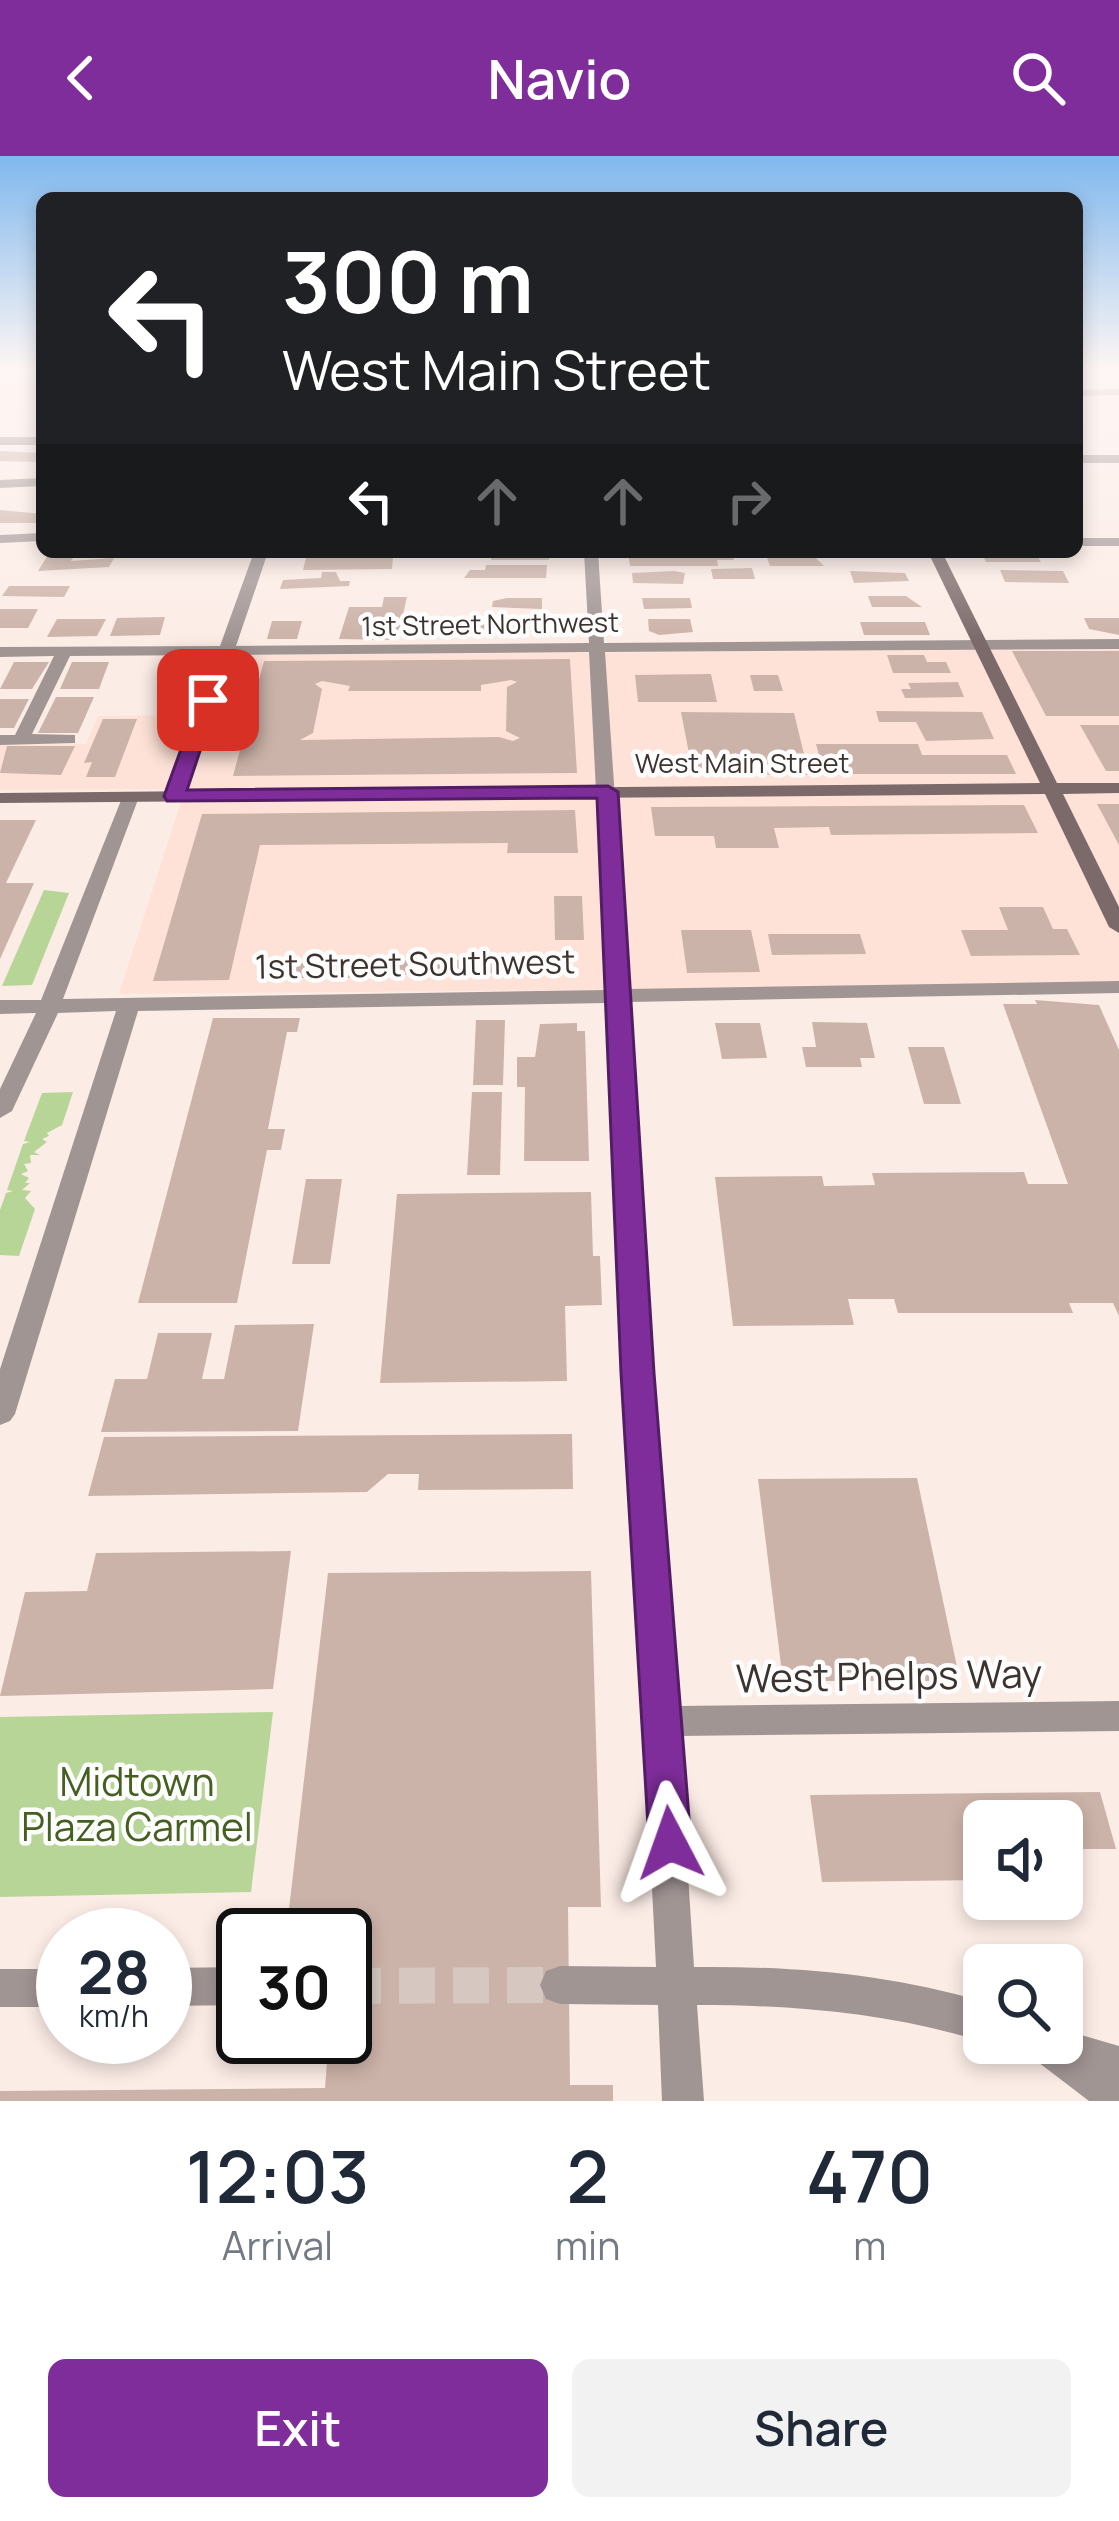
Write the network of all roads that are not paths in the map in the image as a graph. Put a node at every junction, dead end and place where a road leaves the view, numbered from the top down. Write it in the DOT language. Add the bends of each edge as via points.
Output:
graph roads {
  1 [pos="36,482"];
  2 [pos="0,484"];
  3 [pos="36,537"];
  4 [pos="0,539"];
  5 [pos="1083,542"];
  6 [pos="1119,542"];
  7 [pos="259,558"];
  8 [pos="591,558"];
  9 [pos="938,558"];
  10 [pos="1119,644"];
  11 [pos="980,645"];
  12 [pos="598,648"];
  13 [pos="224,651"];
  14 [pos="0,652"];
  15 [pos="64,652"];
  16 [pos="69,739"];
  17 [pos="0,740"];
  18 [pos="21,740"];
  19 [pos="1119,788"];
  20 [pos="1053,789"];
  21 [pos="608,792"];
  22 [pos="174,796"];
  23 [pos="130,797"];
  24 [pos="0,798"];
  25 [pos="1119,927"];
  26 [pos="1119,987"];
  27 [pos="617,994"];
  28 [pos="129,1004"];
  29 [pos="48,1006"];
  30 [pos="0,1007"];
  31 [pos="0,1111"];
  32 [pos="0,1414"];
  33 [pos="1119,1716"];
  34 [pos="661,1720"];
  35 [pos="560,1985"];
  36 [pos="676,1985"];
  37 [pos="0,1988"];
  38 [pos="36,1988"];
  39 [pos="963,2015"];
  40 [pos="1083,2055"];
  41 [pos="1072,2064"];
  42 [pos="1119,2066"];
  43 [pos="1119,2098"];
  44 [pos="683,2101"];
  1 -- 2 [label="street"];
  3 -- 4 [label="street"];
  5 -- 6 [label="street"];
  7 -- 13 [label="street"];
  8 -- 12 [label="street"];
  9 -- 11 [label="main road"];
  10 -- 11 [label="street, 1st Street Northwest"];
  11 -- 12 [label="street, 1st Street Northwest"];
  11 -- 20 [label="main road"];
  12 -- 13 [label="street, 1st Street Northwest"];
  12 -- 21 [label="street"];
  13 -- 15 [label="street, 1st Street Northwest"];
  13 -- 22 [label="street"];
  14 -- 15 [label="street, 1st Street Northwest"];
  15 -- 18 [label="street"];
  16 -- 18 [label="street"];
  17 -- 18 [label="street"];
  19 -- 20 [label="main road, West Main Street"];
  20 -- 21 [label="main road, West Main Street"];
  20 -- 25 [label="main road"];
  21 -- 22 [label="main road, West Main Street"];
  21 -- 27 [label="street"];
  22 -- 23 [label="main road, West Main Street"];
  23 -- 24 [label="main road, West Main Street"];
  23 -- 29 [label="street"];
  26 -- 27 [label="street, 1st Street Southwest"];
  27 -- 28 [label="street, 1st Street Southwest"];
  27 -- 34 [label="street"];
  28 -- 29 [label="street, 1st Street Southwest"];
  28 -- 32 [label="street"];
  29 -- 30 [label="street, 1st Street Southwest"];
  29 -- 31 [label="street"];
  33 -- 34 [label="street, West Phelps Way"];
  34 -- 36 [label="street"];
  35 -- 36 [label="street"];
  36 -- 39 [label="street" via="838,1988"];
  36 -- 44 [label="street"];
  37 -- 38 [label="street"];
  40 -- 42 [label="street"];
  41 -- 43 [label="street"];
}
